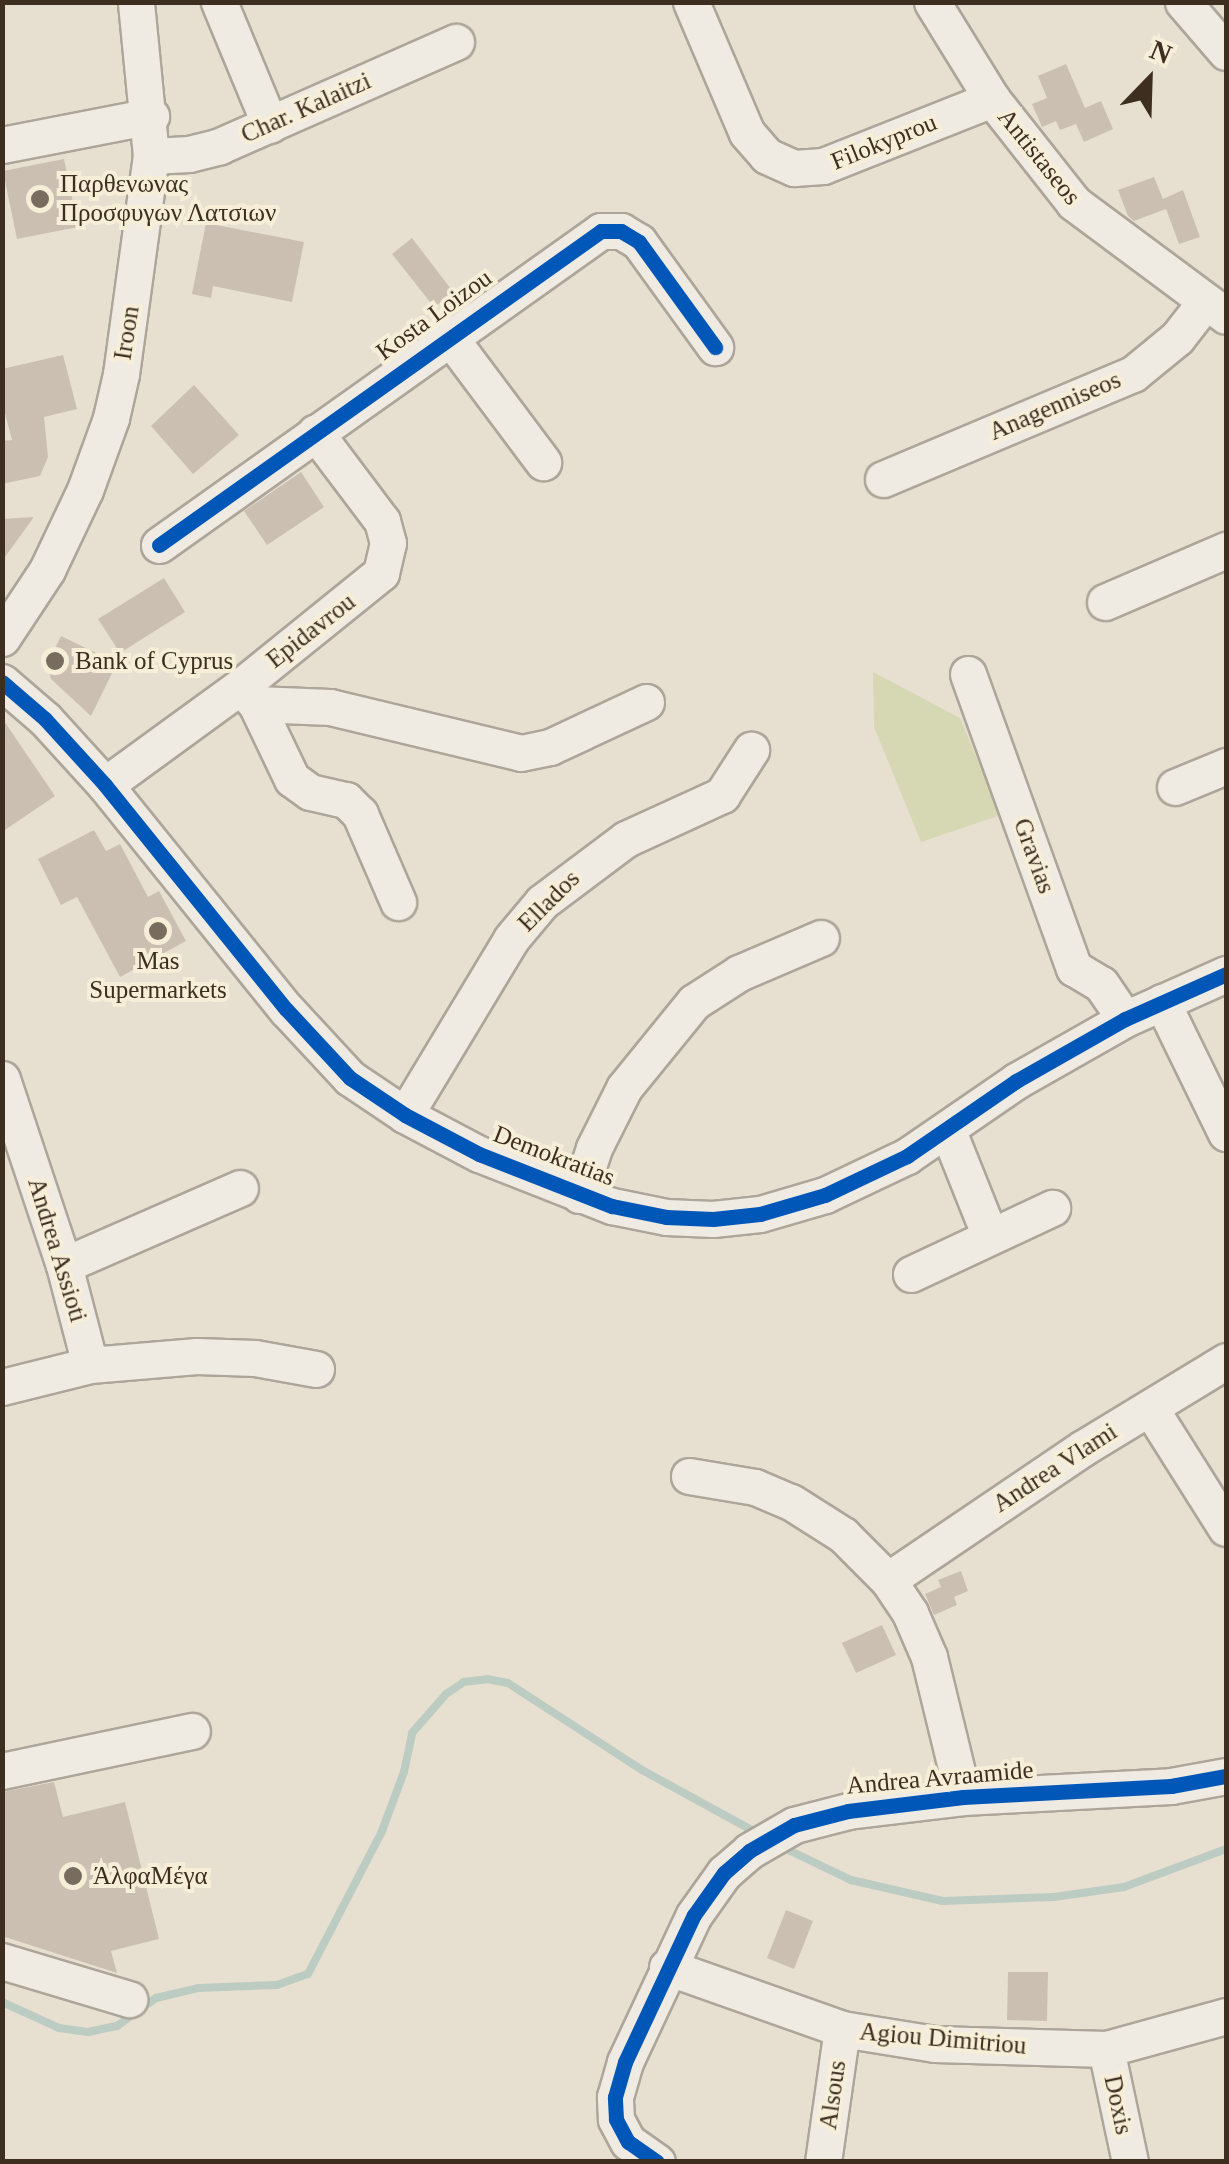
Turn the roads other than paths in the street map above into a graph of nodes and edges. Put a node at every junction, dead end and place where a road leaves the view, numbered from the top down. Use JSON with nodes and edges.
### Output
{"nodes":[{"id":1,"x":136,"y":2,"type":"edge"},
{"id":2,"x":219,"y":2,"type":"edge"},
{"id":3,"x":692,"y":2,"type":"edge"},
{"id":4,"x":932,"y":2,"type":"edge"},
{"id":5,"x":1183,"y":2,"type":"edge"},
{"id":6,"x":456,"y":42,"type":"dead end"},
{"id":7,"x":1226,"y":52,"type":"edge"},
{"id":8,"x":992,"y":99,"type":"junction"},
{"id":9,"x":150,"y":116,"type":"junction"},
{"id":10,"x":270,"y":125,"type":"junction"},
{"id":11,"x":2,"y":145,"type":"edge"},
{"id":12,"x":151,"y":156,"type":"junction"},
{"id":13,"x":1216,"y":309,"type":"edge"},
{"id":14,"x":448,"y":336,"type":"junction"},
{"id":15,"x":715,"y":347,"type":"dead end"},
{"id":16,"x":315,"y":432,"type":"junction"},
{"id":17,"x":543,"y":462,"type":"dead end"},
{"id":18,"x":883,"y":479,"type":"dead end"},
{"id":19,"x":159,"y":545,"type":"dead end"},
{"id":20,"x":1226,"y":550,"type":"edge"},
{"id":21,"x":1105,"y":602,"type":"dead end"},
{"id":22,"x":2,"y":638,"type":"edge"},
{"id":23,"x":968,"y":674,"type":"dead end"},
{"id":24,"x":2,"y":682,"type":"edge"},
{"id":25,"x":248,"y":695,"type":"junction"},
{"id":26,"x":646,"y":702,"type":"dead end"},
{"id":27,"x":751,"y":750,"type":"dead end"},
{"id":28,"x":1226,"y":766,"type":"edge"},
{"id":29,"x":105,"y":785,"type":"junction"},
{"id":30,"x":1175,"y":786,"type":"dead end"},
{"id":31,"x":398,"y":902,"type":"dead end"},
{"id":32,"x":821,"y":938,"type":"dead end"},
{"id":33,"x":1226,"y":974,"type":"edge"},
{"id":34,"x":1162,"y":1002,"type":"junction"},
{"id":35,"x":1125,"y":1019,"type":"junction"},
{"id":36,"x":2,"y":1079,"type":"edge"},
{"id":37,"x":406,"y":1115,"type":"junction"},
{"id":38,"x":948,"y":1131,"type":"junction"},
{"id":39,"x":1226,"y":1133,"type":"edge"},
{"id":40,"x":240,"y":1188,"type":"dead end"},
{"id":41,"x":579,"y":1195,"type":"junction"},
{"id":42,"x":1052,"y":1208,"type":"dead end"},
{"id":43,"x":990,"y":1236,"type":"junction"},
{"id":44,"x":64,"y":1265,"type":"junction"},
{"id":45,"x":911,"y":1274,"type":"dead end"},
{"id":46,"x":1226,"y":1362,"type":"edge"},
{"id":47,"x":90,"y":1365,"type":"junction"},
{"id":48,"x":316,"y":1370,"type":"dead end"},
{"id":49,"x":2,"y":1387,"type":"edge"},
{"id":50,"x":1150,"y":1408,"type":"junction"},
{"id":51,"x":689,"y":1476,"type":"dead end"},
{"id":52,"x":1226,"y":1528,"type":"edge"},
{"id":53,"x":888,"y":1580,"type":"junction"},
{"id":54,"x":192,"y":1732,"type":"dead end"},
{"id":55,"x":2,"y":1771,"type":"edge"},
{"id":56,"x":1226,"y":1776,"type":"edge"},
{"id":57,"x":964,"y":1797,"type":"junction"},
{"id":58,"x":2,"y":1961,"type":"edge"},
{"id":59,"x":667,"y":1967,"type":"junction"},
{"id":60,"x":129,"y":1999,"type":"dead end"},
{"id":61,"x":1226,"y":2016,"type":"edge"},
{"id":62,"x":842,"y":2029,"type":"junction"},
{"id":63,"x":1106,"y":2049,"type":"junction"},
{"id":64,"x":657,"y":2162,"type":"edge"},
{"id":65,"x":823,"y":2162,"type":"edge"},
{"id":66,"x":1130,"y":2162,"type":"edge"}],
"edges":[{"from":1,"to":9,"type":"street","name":"Iroon"},
{"from":2,"to":10,"type":"street"},
{"from":3,"to":8,"type":"street","name":"Filokyprou"},
{"from":4,"to":8,"type":"street","name":"Antistaseos"},
{"from":5,"to":7,"type":"street"},
{"from":6,"to":10,"type":"street","name":"Char. Kalaitzi"},
{"from":8,"to":13,"type":"street","name":"Antistaseos"},
{"from":9,"to":11,"type":"street"},
{"from":9,"to":12,"type":"street","name":"Iroon"},
{"from":10,"to":12,"type":"street","name":"Char. Kalaitzi"},
{"from":12,"to":22,"type":"street","name":"Iroon"},
{"from":13,"to":18,"type":"street","name":"Anagenniseos"},
{"from":14,"to":15,"type":"street","name":"Kosta Loizou"},
{"from":14,"to":16,"type":"street","name":"Kosta Loizou"},
{"from":14,"to":17,"type":"street"},
{"from":16,"to":19,"type":"street","name":"Kosta Loizou"},
{"from":16,"to":25,"type":"street","name":"Epidavrou"},
{"from":20,"to":21,"type":"street"},
{"from":23,"to":35,"type":"street","name":"Gravias"},
{"from":24,"to":29,"type":"street","name":"Demokratias"},
{"from":25,"to":26,"type":"street"},
{"from":25,"to":29,"type":"street","name":"Epidavrou"},
{"from":25,"to":31,"type":"street"},
{"from":27,"to":37,"type":"street","name":"Ellados"},
{"from":28,"to":30,"type":"street"},
{"from":29,"to":37,"type":"street","name":"Demokratias"},
{"from":32,"to":41,"type":"street"},
{"from":33,"to":34,"type":"street","name":"Demokratias"},
{"from":34,"to":35,"type":"street","name":"Demokratias"},
{"from":34,"to":39,"type":"street"},
{"from":35,"to":38,"type":"street","name":"Demokratias"},
{"from":36,"to":44,"type":"street","name":"Andrea Assioti"},
{"from":37,"to":41,"type":"street","name":"Demokratias"},
{"from":38,"to":41,"type":"street","name":"Demokratias"},
{"from":38,"to":43,"type":"street"},
{"from":40,"to":44,"type":"street"},
{"from":42,"to":43,"type":"street"},
{"from":43,"to":45,"type":"street"},
{"from":44,"to":47,"type":"street","name":"Andrea Assioti"},
{"from":46,"to":50,"type":"street","name":"Andrea Vlami"},
{"from":47,"to":48,"type":"street"},
{"from":47,"to":49,"type":"street"},
{"from":50,"to":52,"type":"street"},
{"from":50,"to":53,"type":"street","name":"Andrea Vlami"},
{"from":51,"to":53,"type":"street"},
{"from":53,"to":57,"type":"street"},
{"from":54,"to":55,"type":"street"},
{"from":56,"to":57,"type":"street","name":"Andrea Avraamide"},
{"from":57,"to":59,"type":"street","name":"Andrea Avraamide"},
{"from":58,"to":60,"type":"street"},
{"from":59,"to":62,"type":"street","name":"Agiou Dimitriou"},
{"from":59,"to":64,"type":"street","name":"Andrea Avraamide"},
{"from":61,"to":63,"type":"street","name":"Agiou Dimitriou"},
{"from":62,"to":63,"type":"street","name":"Agiou Dimitriou"},
{"from":62,"to":65,"type":"street","name":"Alsous"},
{"from":63,"to":66,"type":"street","name":"Doxis"}]}
